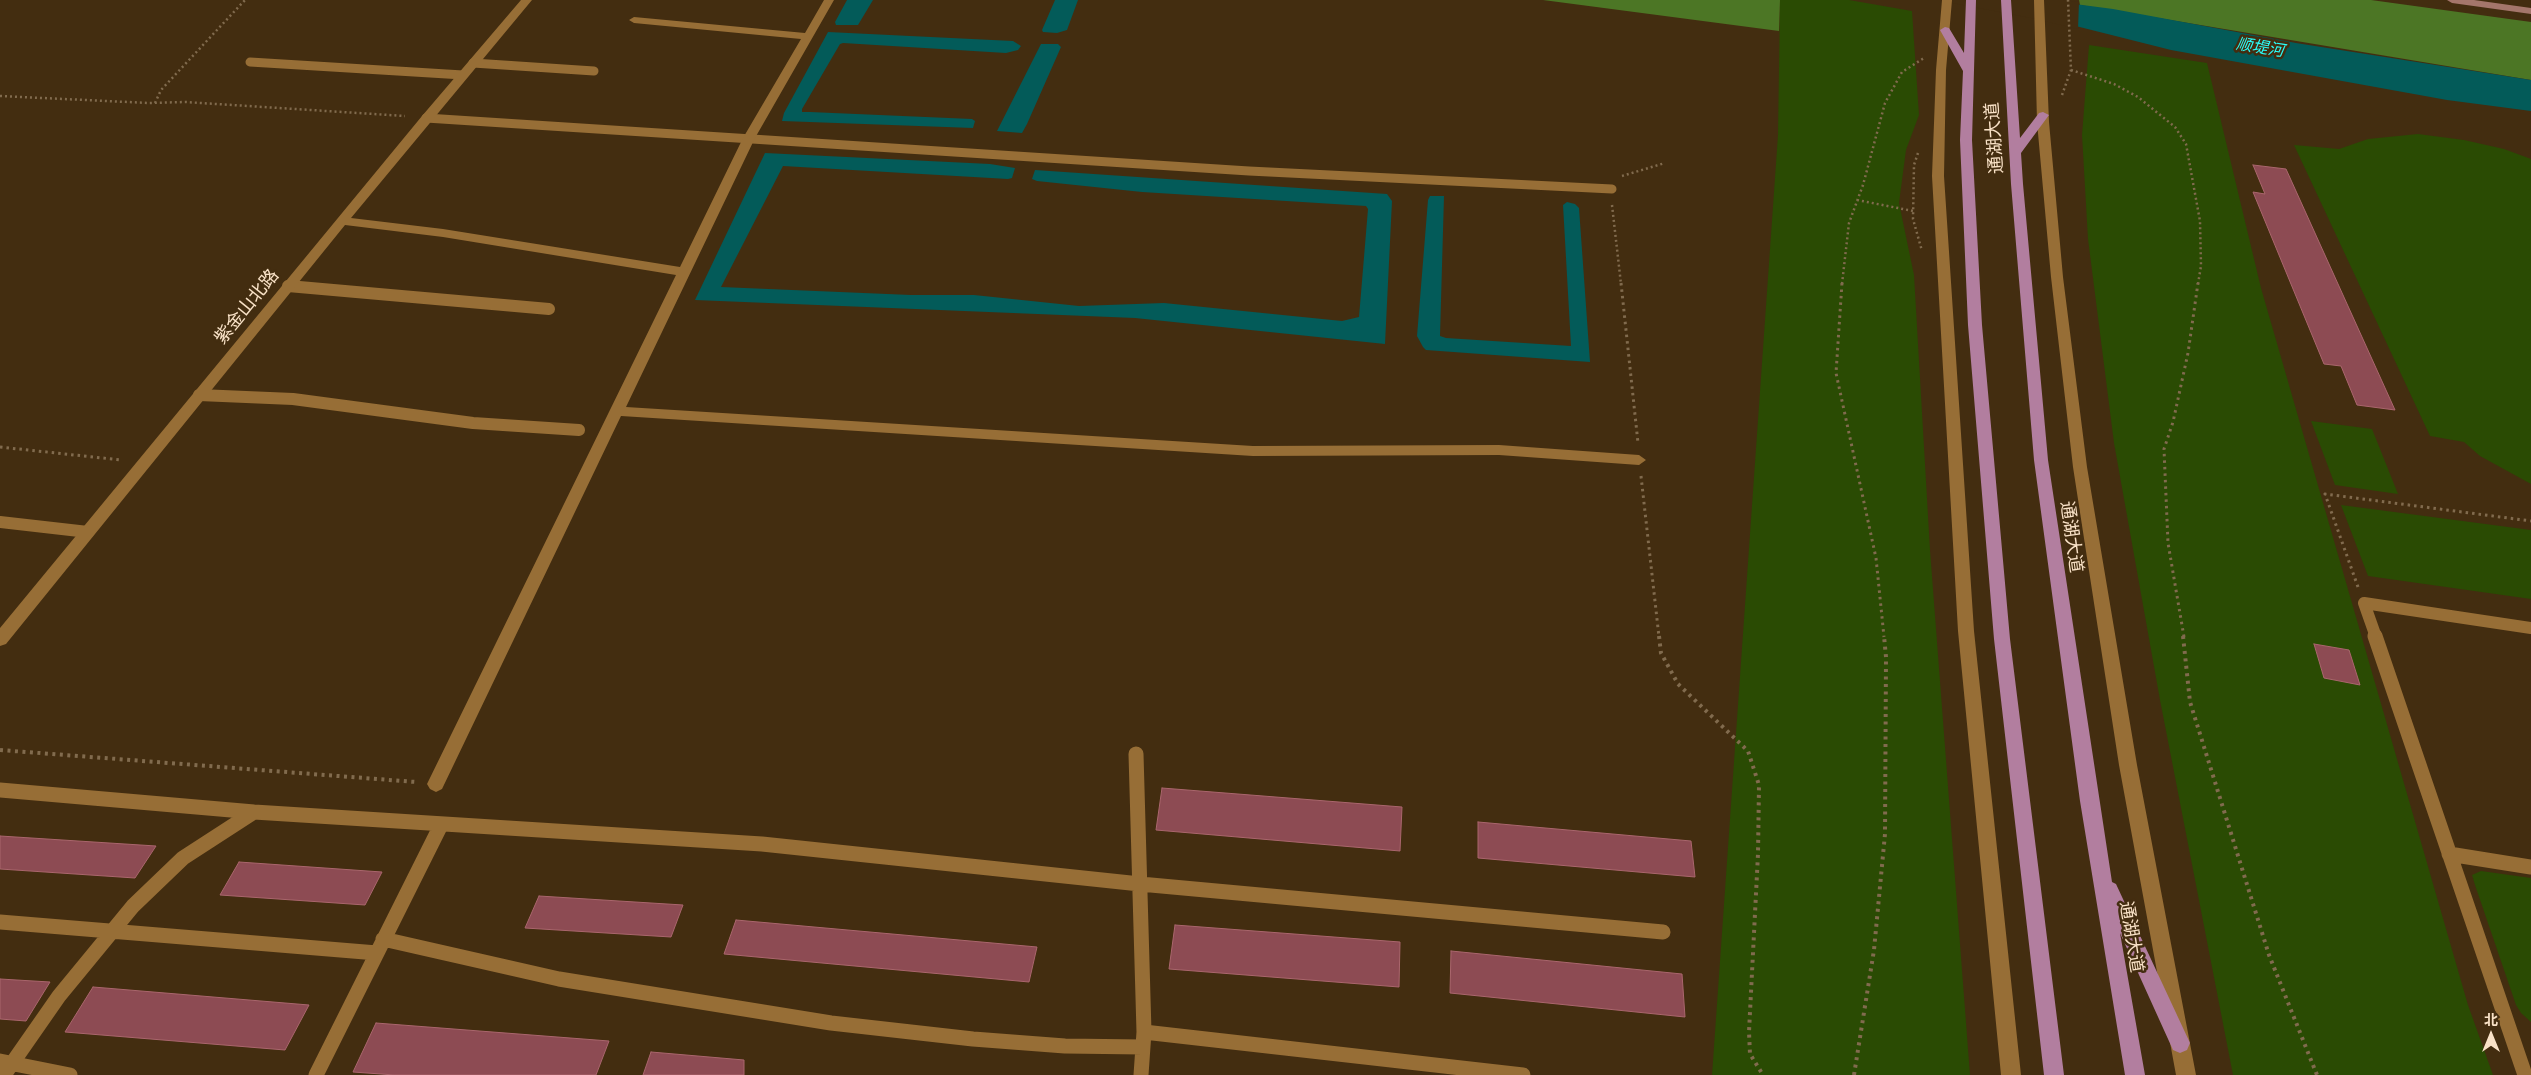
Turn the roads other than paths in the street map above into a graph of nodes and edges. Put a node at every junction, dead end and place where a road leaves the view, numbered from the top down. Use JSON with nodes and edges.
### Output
{"nodes":[{"id":1,"x":527,"y":0,"type":"edge"},
{"id":2,"x":829,"y":0,"type":"edge"},
{"id":3,"x":1971,"y":0,"type":"edge"},
{"id":4,"x":2006,"y":0,"type":"edge"},
{"id":5,"x":2039,"y":0,"type":"edge"},
{"id":6,"x":2452,"y":0,"type":"edge"},
{"id":7,"x":1947,"y":6,"type":"edge"},
{"id":8,"x":2531,"y":11,"type":"edge"},
{"id":9,"x":634,"y":20,"type":"dead end"},
{"id":10,"x":1945,"y":30,"type":"junction"},
{"id":11,"x":807,"y":36,"type":"junction"},
{"id":12,"x":250,"y":62,"type":"dead end"},
{"id":13,"x":473,"y":63,"type":"junction"},
{"id":14,"x":594,"y":70,"type":"dead end"},
{"id":15,"x":1968,"y":70,"type":"junction"},
{"id":16,"x":462,"y":75,"type":"junction"},
{"id":17,"x":2043,"y":115,"type":"junction"},
{"id":18,"x":426,"y":118,"type":"junction"},
{"id":19,"x":749,"y":138,"type":"junction"},
{"id":20,"x":2015,"y":153,"type":"junction"},
{"id":21,"x":1612,"y":189,"type":"road end"},
{"id":22,"x":342,"y":221,"type":"junction"},
{"id":23,"x":684,"y":272,"type":"junction"},
{"id":24,"x":288,"y":286,"type":"junction"},
{"id":25,"x":549,"y":309,"type":"dead end"},
{"id":26,"x":199,"y":395,"type":"junction"},
{"id":27,"x":617,"y":411,"type":"junction"},
{"id":28,"x":579,"y":430,"type":"dead end"},
{"id":29,"x":1640,"y":460,"type":"road end"},
{"id":30,"x":0,"y":522,"type":"edge"},
{"id":31,"x":88,"y":532,"type":"junction"},
{"id":32,"x":2531,"y":628,"type":"edge"},
{"id":33,"x":0,"y":639,"type":"edge"},
{"id":34,"x":1136,"y":754,"type":"dead end"},
{"id":35,"x":436,"y":784,"type":"road end"},
{"id":36,"x":0,"y":790,"type":"edge"},
{"id":37,"x":254,"y":812,"type":"junction"},
{"id":38,"x":441,"y":825,"type":"junction"},
{"id":39,"x":2449,"y":854,"type":"junction"},
{"id":40,"x":2531,"y":867,"type":"edge"},
{"id":41,"x":2101,"y":871,"type":"junction"},
{"id":42,"x":1140,"y":884,"type":"junction"},
{"id":43,"x":0,"y":922,"type":"edge"},
{"id":44,"x":113,"y":931,"type":"junction"},
{"id":45,"x":1663,"y":932,"type":"dead end"},
{"id":46,"x":380,"y":946,"type":"junction"},
{"id":47,"x":1143,"y":1039,"type":"junction"},
{"id":48,"x":2180,"y":1044,"type":"junction"},
{"id":49,"x":5,"y":1066,"type":"edge"},
{"id":50,"x":70,"y":1075,"type":"edge"},
{"id":51,"x":316,"y":1075,"type":"edge"},
{"id":52,"x":1141,"y":1075,"type":"edge"},
{"id":53,"x":1523,"y":1075,"type":"edge"},
{"id":54,"x":2012,"y":1075,"type":"edge"},
{"id":55,"x":2054,"y":1075,"type":"edge"},
{"id":56,"x":2135,"y":1075,"type":"edge"},
{"id":57,"x":2186,"y":1075,"type":"edge"},
{"id":58,"x":2525,"y":1075,"type":"edge"}],
"edges":[{"from":1,"to":13,"type":"street","name":"紫金山北路"},
{"from":2,"to":11,"type":"street"},
{"from":3,"to":15,"type":"main road","name":"通湖大道"},
{"from":4,"to":20,"type":"main road","name":"通湖大道"},
{"from":5,"to":17,"type":"street"},
{"from":6,"to":8,"type":"street"},
{"from":7,"to":10,"type":"street"},
{"from":9,"to":11,"type":"street"},
{"from":10,"to":15,"type":"main road"},
{"from":10,"to":54,"type":"street"},
{"from":11,"to":19,"type":"street"},
{"from":12,"to":16,"type":"lane"},
{"from":13,"to":14,"type":"lane"},
{"from":13,"to":16,"type":"street","name":"紫金山北路"},
{"from":15,"to":55,"type":"main road","name":"通湖大道"},
{"from":16,"to":18,"type":"street","name":"紫金山北路"},
{"from":17,"to":20,"type":"main road"},
{"from":17,"to":48,"type":"street"},
{"from":18,"to":19,"type":"lane"},
{"from":18,"to":22,"type":"street","name":"紫金山北路"},
{"from":19,"to":21,"type":"lane"},
{"from":19,"to":23,"type":"street"},
{"from":20,"to":41,"type":"main road","name":"通湖大道"},
{"from":22,"to":23,"type":"street"},
{"from":22,"to":24,"type":"street","name":"紫金山北路"},
{"from":23,"to":27,"type":"street"},
{"from":24,"to":25,"type":"lane"},
{"from":24,"to":26,"type":"street","name":"紫金山北路"},
{"from":26,"to":28,"type":"lane"},
{"from":26,"to":31,"type":"street","name":"紫金山北路"},
{"from":27,"to":29,"type":"street"},
{"from":27,"to":35,"type":"street"},
{"from":30,"to":31,"type":"lane"},
{"from":31,"to":33,"type":"street","name":"紫金山北路"},
{"from":32,"to":39,"type":"lane"},
{"from":34,"to":42,"type":"lane"},
{"from":36,"to":37,"type":"lane"},
{"from":37,"to":38,"type":"lane"},
{"from":37,"to":44,"type":"lane"},
{"from":38,"to":42,"type":"lane"},
{"from":38,"to":46,"type":"lane"},
{"from":39,"to":40,"type":"lane"},
{"from":39,"to":58,"type":"lane"},
{"from":41,"to":48,"type":"main road"},
{"from":41,"to":56,"type":"main road","name":"通湖大道"},
{"from":42,"to":45,"type":"lane"},
{"from":42,"to":47,"type":"lane"},
{"from":43,"to":44,"type":"lane"},
{"from":44,"to":46,"type":"lane"},
{"from":44,"to":49,"type":"lane"},
{"from":46,"to":47,"type":"lane"},
{"from":46,"to":51,"type":"lane"},
{"from":47,"to":52,"type":"lane"},
{"from":47,"to":53,"type":"lane"},
{"from":48,"to":57,"type":"street"},
{"from":49,"to":50,"type":"lane"}]}
